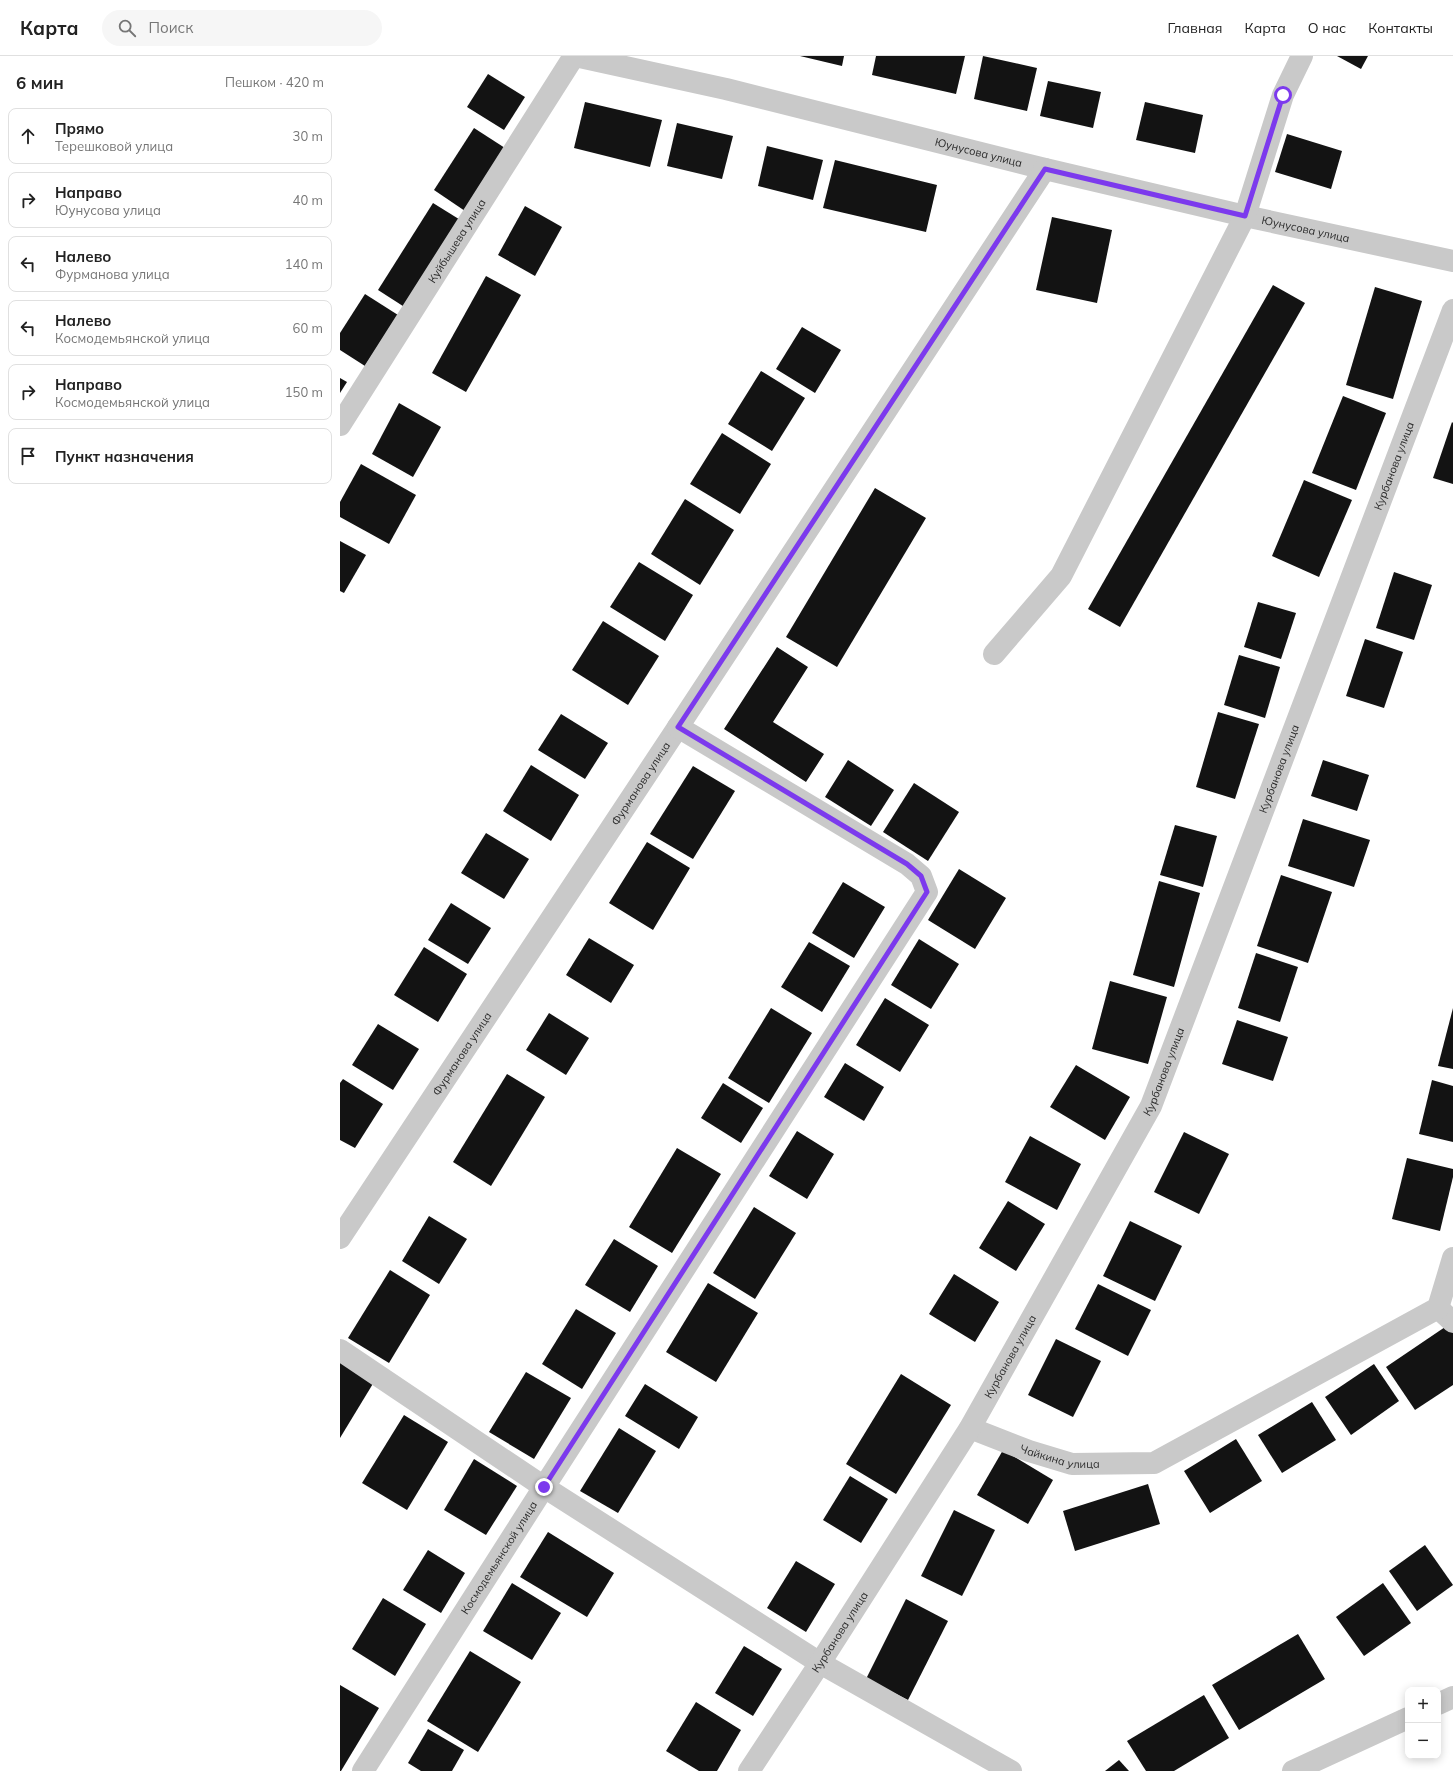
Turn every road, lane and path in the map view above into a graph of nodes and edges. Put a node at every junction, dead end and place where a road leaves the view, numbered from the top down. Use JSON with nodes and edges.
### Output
{"nodes":[{"id":1,"x":574,"y":56,"type":"edge"},
{"id":2,"x":1302,"y":56,"type":"edge"},
{"id":3,"x":1045,"y":169,"type":"junction"},
{"id":4,"x":1245,"y":216,"type":"junction"},
{"id":5,"x":1453,"y":261,"type":"edge"},
{"id":6,"x":1453,"y":310,"type":"edge"},
{"id":7,"x":340,"y":425,"type":"edge"},
{"id":8,"x":994,"y":654,"type":"dead end"},
{"id":9,"x":678,"y":727,"type":"junction"},
{"id":10,"x":340,"y":1238,"type":"edge"},
{"id":11,"x":1453,"y":1258,"type":"edge"},
{"id":12,"x":1446,"y":1315,"type":"edge"},
{"id":13,"x":340,"y":1350,"type":"edge"},
{"id":14,"x":970,"y":1428,"type":"junction"},
{"id":15,"x":544,"y":1487,"type":"junction"},
{"id":16,"x":820,"y":1664,"type":"junction"},
{"id":17,"x":1453,"y":1697,"type":"edge"},
{"id":18,"x":1441,"y":1703,"type":"edge"},
{"id":19,"x":1405,"y":1719,"type":"edge"},
{"id":20,"x":364,"y":1771,"type":"edge"},
{"id":21,"x":749,"y":1771,"type":"edge"},
{"id":22,"x":1011,"y":1771,"type":"edge"},
{"id":23,"x":1293,"y":1771,"type":"edge"}],
"edges":[{"from":1,"to":3,"type":"street","name":"Юунусова улица"},
{"from":1,"to":7,"type":"street","name":"Куйбышева улица"},
{"from":2,"to":4,"type":"street"},
{"from":3,"to":4,"type":"street","name":"Юунусова улица"},
{"from":3,"to":9,"type":"street","name":"Фурманова улица"},
{"from":4,"to":5,"type":"street","name":"Юунусова улица"},
{"from":4,"to":8,"type":"street"},
{"from":6,"to":14,"type":"street","name":"Курбанова улица"},
{"from":9,"to":10,"type":"street","name":"Фурманова улица"},
{"from":9,"to":15,"type":"street","name":"Космодемьянской улица"},
{"from":11,"to":12,"type":"street"},
{"from":12,"to":14,"type":"street","name":"Чайкина улица"},
{"from":13,"to":15,"type":"street"},
{"from":14,"to":16,"type":"street","name":"Курбанова улица"},
{"from":15,"to":16,"type":"street"},
{"from":15,"to":20,"type":"street","name":"Космодемьянской улица"},
{"from":16,"to":21,"type":"street","name":"Курбанова улица"},
{"from":16,"to":22,"type":"street"},
{"from":17,"to":18,"type":"street"},
{"from":19,"to":23,"type":"street"}]}
